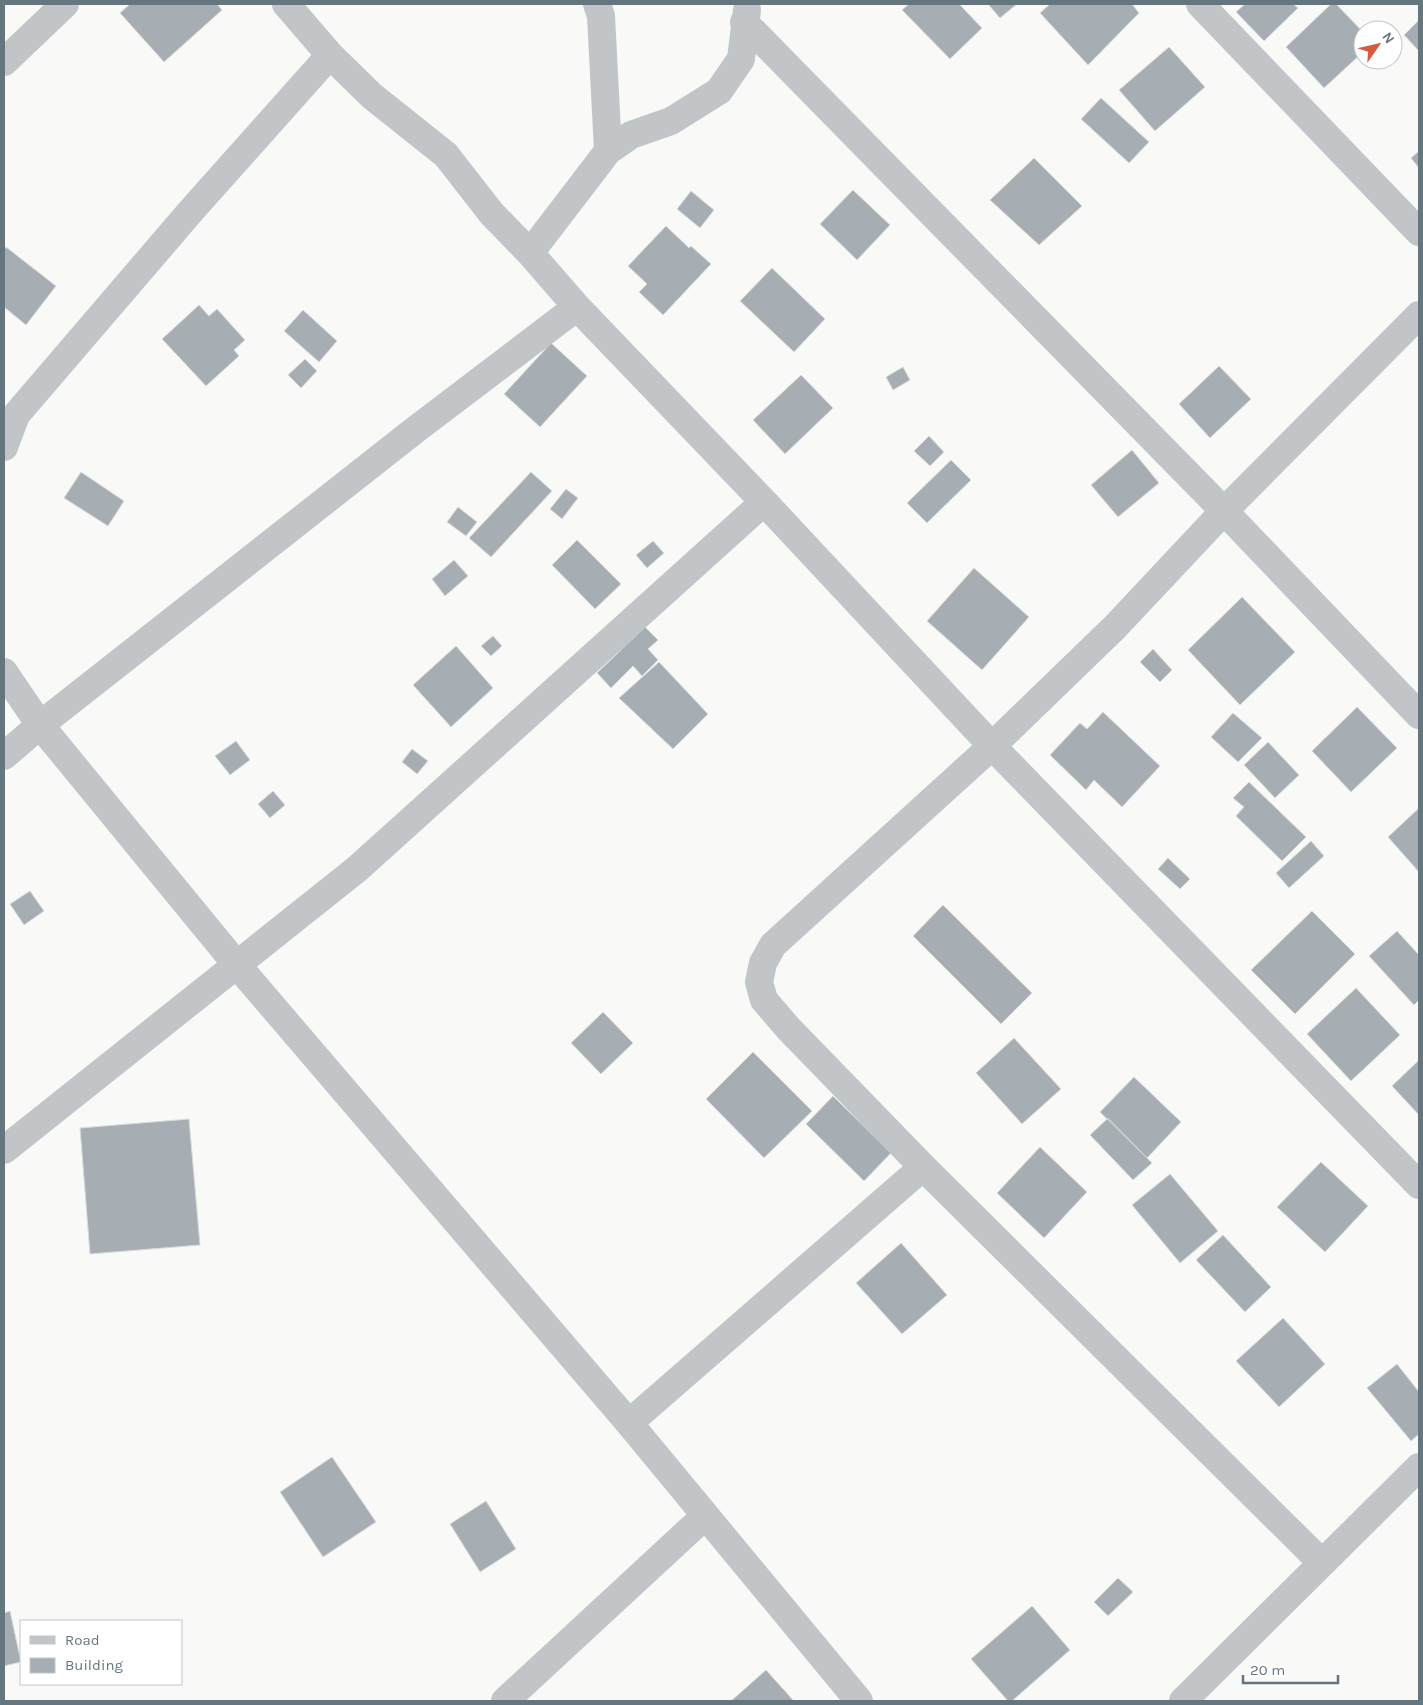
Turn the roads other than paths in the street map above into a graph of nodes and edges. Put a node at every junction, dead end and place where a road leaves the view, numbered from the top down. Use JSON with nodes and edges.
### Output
{"nodes":[{"id":1,"x":65,"y":4,"type":"edge"},
{"id":2,"x":286,"y":4,"type":"edge"},
{"id":3,"x":597,"y":4,"type":"edge"},
{"id":4,"x":1200,"y":4,"type":"edge"},
{"id":5,"x":746,"y":13,"type":"edge"},
{"id":6,"x":330,"y":55,"type":"junction"},
{"id":7,"x":4,"y":62,"type":"edge"},
{"id":8,"x":608,"y":152,"type":"junction"},
{"id":9,"x":1419,"y":232,"type":"edge"},
{"id":10,"x":530,"y":253,"type":"junction"},
{"id":11,"x":577,"y":307,"type":"junction"},
{"id":12,"x":1419,"y":314,"type":"edge"},
{"id":13,"x":4,"y":447,"type":"edge"},
{"id":14,"x":764,"y":502,"type":"junction"},
{"id":15,"x":1224,"y":511,"type":"junction"},
{"id":16,"x":4,"y":672,"type":"edge"},
{"id":17,"x":1419,"y":715,"type":"edge"},
{"id":18,"x":40,"y":726,"type":"junction"},
{"id":19,"x":992,"y":746,"type":"junction"},
{"id":20,"x":4,"y":756,"type":"edge"},
{"id":21,"x":237,"y":965,"type":"junction"},
{"id":22,"x":4,"y":1150,"type":"edge"},
{"id":23,"x":923,"y":1167,"type":"junction"},
{"id":24,"x":1419,"y":1185,"type":"edge"},
{"id":25,"x":629,"y":1423,"type":"junction"},
{"id":26,"x":1419,"y":1466,"type":"edge"},
{"id":27,"x":705,"y":1516,"type":"junction"},
{"id":28,"x":1322,"y":1563,"type":"junction"},
{"id":29,"x":505,"y":1701,"type":"edge"},
{"id":30,"x":858,"y":1701,"type":"edge"},
{"id":31,"x":1183,"y":1701,"type":"edge"}],
"edges":[{"from":1,"to":7,"type":"street"},
{"from":2,"to":6,"type":"street"},
{"from":3,"to":8,"type":"street"},
{"from":4,"to":9,"type":"street"},
{"from":5,"to":8,"type":"street"},
{"from":5,"to":15,"type":"street"},
{"from":6,"to":10,"type":"street"},
{"from":6,"to":13,"type":"street"},
{"from":8,"to":10,"type":"street"},
{"from":10,"to":11,"type":"street"},
{"from":11,"to":14,"type":"street"},
{"from":11,"to":18,"type":"street"},
{"from":12,"to":15,"type":"street"},
{"from":14,"to":19,"type":"street"},
{"from":14,"to":21,"type":"street"},
{"from":15,"to":17,"type":"street"},
{"from":15,"to":19,"type":"street"},
{"from":16,"to":18,"type":"street"},
{"from":18,"to":20,"type":"street"},
{"from":18,"to":21,"type":"street"},
{"from":19,"to":23,"type":"street"},
{"from":19,"to":24,"type":"street"},
{"from":21,"to":22,"type":"street"},
{"from":21,"to":25,"type":"street"},
{"from":23,"to":25,"type":"street"},
{"from":23,"to":28,"type":"street"},
{"from":25,"to":27,"type":"street"},
{"from":26,"to":28,"type":"street"},
{"from":27,"to":29,"type":"street"},
{"from":27,"to":30,"type":"street"},
{"from":28,"to":31,"type":"street"}]}
